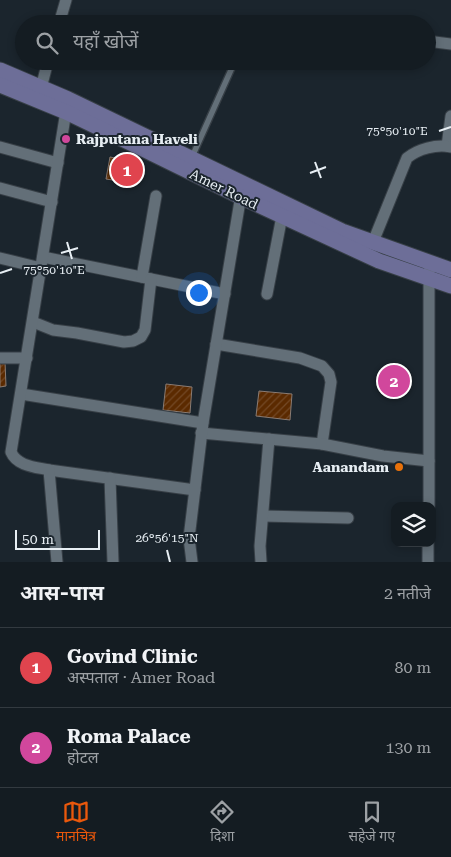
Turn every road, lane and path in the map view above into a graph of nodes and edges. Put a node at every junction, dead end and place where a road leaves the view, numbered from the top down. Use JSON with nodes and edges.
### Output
{"nodes":[{"id":1,"x":66,"y":0,"type":"edge"},
{"id":2,"x":62,"y":15,"type":"edge"},
{"id":3,"x":436,"y":43,"type":"edge"},
{"id":4,"x":451,"y":44,"type":"edge"},
{"id":5,"x":0,"y":70,"type":"edge"},
{"id":6,"x":46,"y":70,"type":"edge"},
{"id":7,"x":230,"y":70,"type":"edge"},
{"id":8,"x":0,"y":85,"type":"edge"},
{"id":9,"x":41,"y":88,"type":"junction"},
{"id":10,"x":67,"y":106,"type":"junction"},
{"id":11,"x":451,"y":116,"type":"edge"},
{"id":12,"x":449,"y":146,"type":"edge"},
{"id":13,"x":0,"y":148,"type":"edge"},
{"id":14,"x":192,"y":158,"type":"junction"},
{"id":15,"x":58,"y":163,"type":"junction"},
{"id":16,"x":0,"y":188,"type":"edge"},
{"id":17,"x":242,"y":190,"type":"junction"},
{"id":18,"x":156,"y":196,"type":"dead end"},
{"id":19,"x":52,"y":202,"type":"junction"},
{"id":20,"x":282,"y":216,"type":"junction"},
{"id":21,"x":373,"y":242,"type":"junction"},
{"id":22,"x":0,"y":258,"type":"edge"},
{"id":23,"x":42,"y":262,"type":"junction"},
{"id":24,"x":429,"y":262,"type":"junction"},
{"id":25,"x":451,"y":270,"type":"edge"},
{"id":26,"x":146,"y":278,"type":"junction"},
{"id":27,"x":429,"y":278,"type":"junction"},
{"id":28,"x":451,"y":286,"type":"edge"},
{"id":29,"x":225,"y":294,"type":"junction"},
{"id":30,"x":267,"y":294,"type":"dead end"},
{"id":31,"x":33,"y":322,"type":"junction"},
{"id":32,"x":216,"y":344,"type":"junction"},
{"id":33,"x":0,"y":358,"type":"edge"},
{"id":34,"x":27,"y":358,"type":"junction"},
{"id":35,"x":21,"y":394,"type":"junction"},
{"id":36,"x":202,"y":428,"type":"junction"},
{"id":37,"x":269,"y":439,"type":"junction"},
{"id":38,"x":322,"y":444,"type":"junction"},
{"id":39,"x":429,"y":461,"type":"junction"},
{"id":40,"x":49,"y":470,"type":"junction"},
{"id":41,"x":110,"y":478,"type":"junction"},
{"id":42,"x":195,"y":490,"type":"junction"},
{"id":43,"x":429,"y":502,"type":"edge"},
{"id":44,"x":263,"y":516,"type":"junction"},
{"id":45,"x":348,"y":518,"type":"dead end"},
{"id":46,"x":428,"y":547,"type":"edge"},
{"id":47,"x":57,"y":562,"type":"edge"},
{"id":48,"x":113,"y":562,"type":"edge"},
{"id":49,"x":192,"y":562,"type":"edge"},
{"id":50,"x":261,"y":562,"type":"edge"},
{"id":51,"x":428,"y":562,"type":"edge"}],
"edges":[{"from":1,"to":2,"type":"street"},
{"from":3,"to":4,"type":"street"},
{"from":5,"to":9,"type":"main road","name":"Amer Road"},
{"from":6,"to":9,"type":"street"},
{"from":7,"to":14,"type":"lane"},
{"from":8,"to":10,"type":"main road","name":"Amer Road"},
{"from":9,"to":10,"type":"main road","name":"Amer Road"},
{"from":10,"to":14,"type":"main road","name":"Amer Road"},
{"from":10,"to":15,"type":"street"},
{"from":10,"to":17,"type":"main road","name":"Amer Road"},
{"from":11,"to":12,"type":"street"},
{"from":12,"to":21,"type":"street"},
{"from":13,"to":15,"type":"street"},
{"from":14,"to":17,"type":"main road","name":"Amer Road"},
{"from":15,"to":19,"type":"street"},
{"from":16,"to":19,"type":"street"},
{"from":17,"to":20,"type":"main road","name":"Amer Road"},
{"from":17,"to":21,"type":"main road","name":"Amer Road"},
{"from":17,"to":29,"type":"street"},
{"from":18,"to":26,"type":"street"},
{"from":19,"to":23,"type":"street"},
{"from":20,"to":27,"type":"main road","name":"Amer Road"},
{"from":20,"to":30,"type":"street"},
{"from":21,"to":24,"type":"main road","name":"Amer Road"},
{"from":22,"to":23,"type":"street"},
{"from":23,"to":26,"type":"street"},
{"from":23,"to":31,"type":"street"},
{"from":24,"to":25,"type":"main road","name":"Amer Road"},
{"from":24,"to":27,"type":"street"},
{"from":26,"to":29,"type":"street"},
{"from":26,"to":31,"type":"street"},
{"from":27,"to":28,"type":"main road","name":"Amer Road"},
{"from":27,"to":39,"type":"street"},
{"from":29,"to":32,"type":"street"},
{"from":31,"to":34,"type":"street"},
{"from":32,"to":36,"type":"street"},
{"from":32,"to":38,"type":"street"},
{"from":33,"to":34,"type":"street"},
{"from":34,"to":35,"type":"street"},
{"from":35,"to":36,"type":"street"},
{"from":35,"to":40,"type":"street"},
{"from":36,"to":37,"type":"street"},
{"from":36,"to":42,"type":"street"},
{"from":37,"to":38,"type":"street"},
{"from":37,"to":44,"type":"street"},
{"from":38,"to":39,"type":"street"},
{"from":39,"to":43,"type":"street"},
{"from":40,"to":41,"type":"street"},
{"from":40,"to":47,"type":"street"},
{"from":41,"to":42,"type":"street"},
{"from":41,"to":48,"type":"street"},
{"from":42,"to":49,"type":"street"},
{"from":44,"to":45,"type":"street"},
{"from":44,"to":50,"type":"street"},
{"from":46,"to":51,"type":"street"}]}
